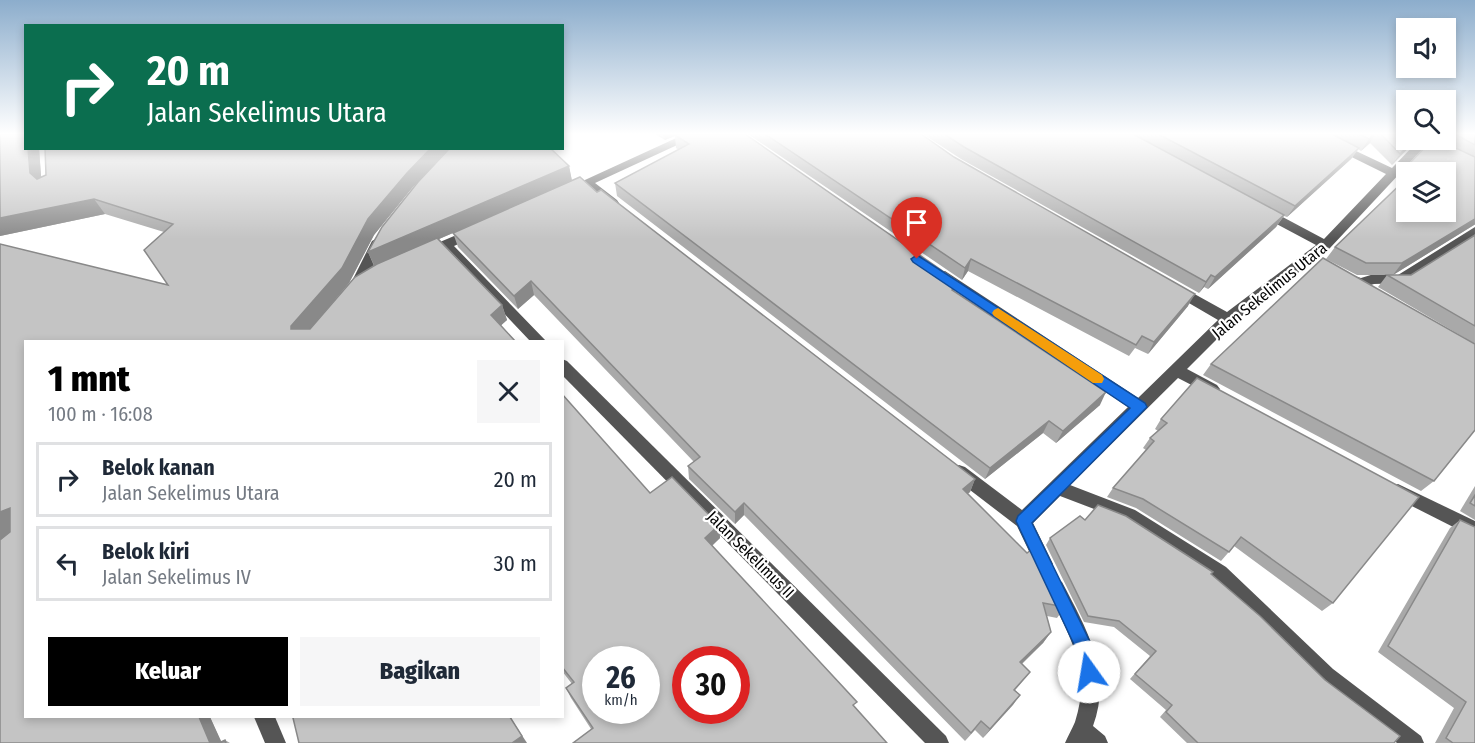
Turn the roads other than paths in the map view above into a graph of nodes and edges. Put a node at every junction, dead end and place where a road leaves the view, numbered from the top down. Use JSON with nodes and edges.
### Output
{"nodes":[{"id":1,"x":618,"y":169,"type":"edge"},
{"id":2,"x":1384,"y":169,"type":"edge"},
{"id":3,"x":1399,"y":169,"type":"edge"},
{"id":4,"x":1394,"y":173,"type":"junction"},
{"id":5,"x":587,"y":182,"type":"junction"},
{"id":6,"x":566,"y":192,"type":"edge"},
{"id":7,"x":1251,"y":206,"type":"edge"},
{"id":8,"x":625,"y":212,"type":"edge"},
{"id":9,"x":489,"y":225,"type":"edge"},
{"id":10,"x":388,"y":230,"type":"edge"},
{"id":11,"x":1475,"y":231,"type":"edge"},
{"id":12,"x":446,"y":244,"type":"junction"},
{"id":13,"x":1325,"y":245,"type":"junction"},
{"id":14,"x":416,"y":257,"type":"edge"},
{"id":15,"x":927,"y":266,"type":"edge"},
{"id":16,"x":1335,"y":273,"type":"edge"},
{"id":17,"x":378,"y":274,"type":"edge"},
{"id":18,"x":1161,"y":281,"type":"edge"},
{"id":19,"x":1352,"y":281,"type":"junction"},
{"id":20,"x":1372,"y":293,"type":"edge"},
{"id":21,"x":1228,"y":319,"type":"junction"},
{"id":22,"x":538,"y":340,"type":"edge"},
{"id":23,"x":564,"y":367,"type":"edge"},
{"id":24,"x":1178,"y":370,"type":"junction"},
{"id":25,"x":1230,"y":399,"type":"edge"},
{"id":26,"x":1140,"y":407,"type":"junction"},
{"id":27,"x":950,"y":465,"type":"edge"},
{"id":28,"x":1385,"y":484,"type":"edge"},
{"id":29,"x":1058,"y":488,"type":"junction"},
{"id":30,"x":1023,"y":521,"type":"junction"},
{"id":31,"x":1475,"y":530,"type":"edge"},
{"id":32,"x":264,"y":718,"type":"edge"},
{"id":33,"x":1085,"y":738,"type":"edge"},
{"id":34,"x":276,"y":743,"type":"edge"},
{"id":35,"x":939,"y":743,"type":"edge"},
{"id":36,"x":1414,"y":743,"type":"edge"}],
"edges":[{"from":1,"to":5,"type":"street"},
{"from":2,"to":4,"type":"street"},
{"from":3,"to":4,"type":"street","name":"Jalan Sekelimus Utara"},
{"from":4,"to":13,"type":"street","name":"Jalan Sekelimus Utara"},
{"from":5,"to":6,"type":"street"},
{"from":5,"to":8,"type":"street"},
{"from":7,"to":13,"type":"street"},
{"from":9,"to":12,"type":"street"},
{"from":10,"to":17,"type":"street"},
{"from":11,"to":19,"type":"street"},
{"from":12,"to":14,"type":"street"},
{"from":12,"to":22,"type":"street"},
{"from":13,"to":21,"type":"street","name":"Jalan Sekelimus Utara"},
{"from":15,"to":26,"type":"street"},
{"from":16,"to":19,"type":"street"},
{"from":18,"to":21,"type":"street"},
{"from":19,"to":20,"type":"street"},
{"from":21,"to":24,"type":"street","name":"Jalan Sekelimus Utara"},
{"from":23,"to":35,"type":"street","name":"Jalan Sekelimus II"},
{"from":24,"to":25,"type":"street"},
{"from":24,"to":26,"type":"street","name":"Jalan Sekelimus Utara"},
{"from":26,"to":29,"type":"street","name":"Jalan Sekelimus Utara"},
{"from":27,"to":30,"type":"street"},
{"from":28,"to":31,"type":"street"},
{"from":29,"to":30,"type":"street","name":"Jalan Sekelimus Utara"},
{"from":29,"to":36,"type":"street"},
{"from":30,"to":33,"type":"street"},
{"from":32,"to":34,"type":"street"}]}
